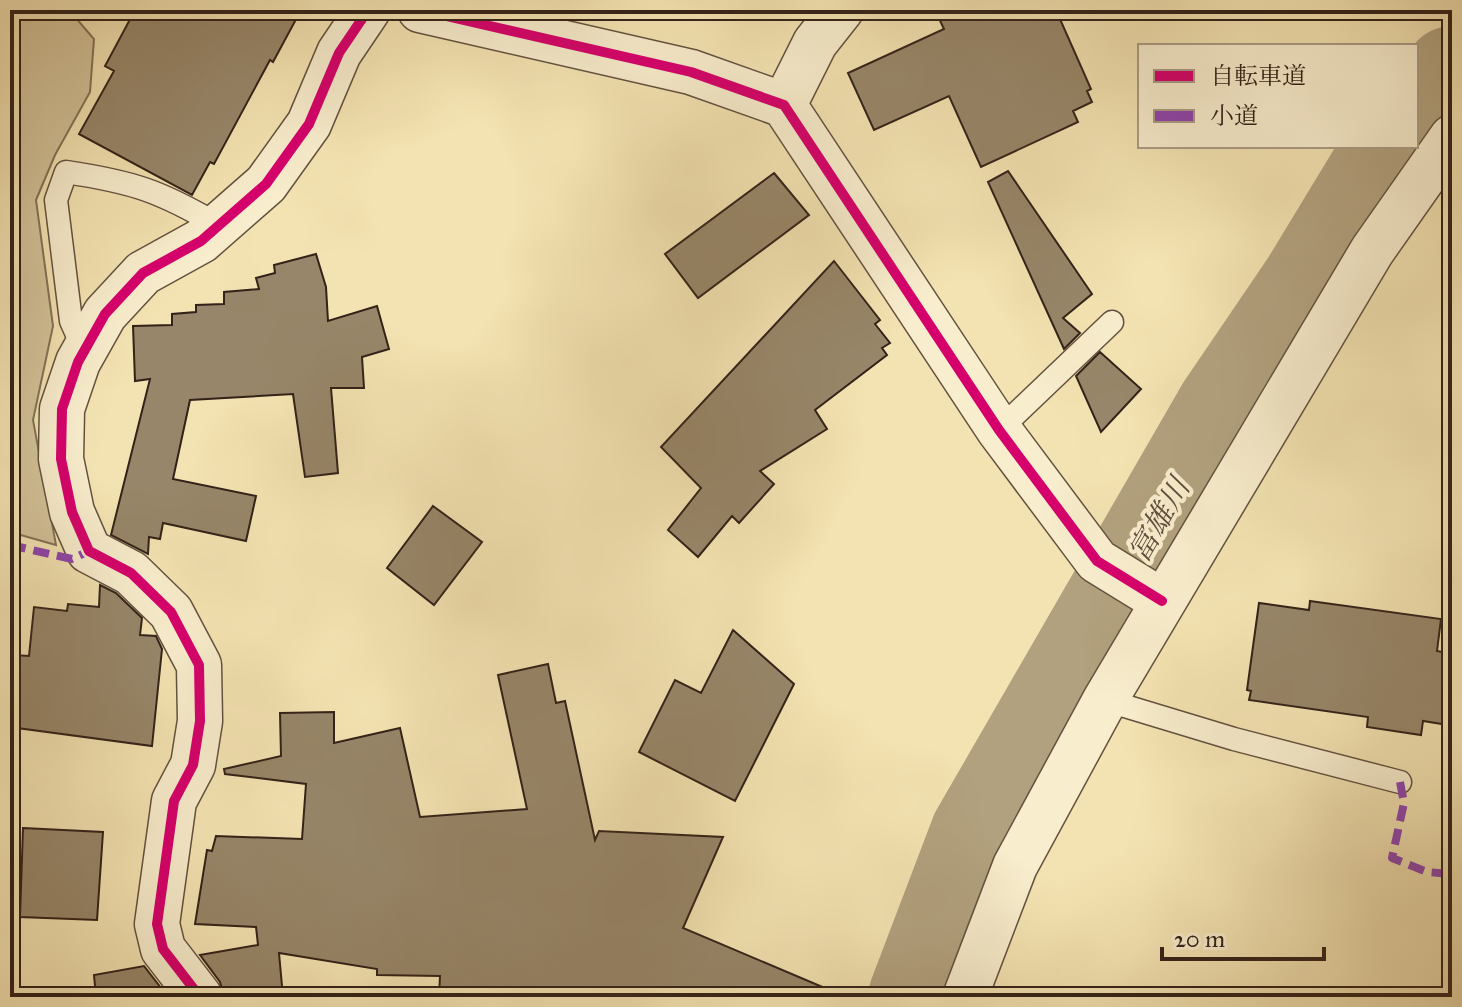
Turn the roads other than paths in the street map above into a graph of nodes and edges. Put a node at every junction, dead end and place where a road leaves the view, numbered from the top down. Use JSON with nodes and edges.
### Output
{"nodes":[{"id":1,"x":368,"y":10,"type":"edge"},
{"id":2,"x":420,"y":10,"type":"edge"},
{"id":3,"x":841,"y":10,"type":"edge"},
{"id":4,"x":784,"y":105,"type":"junction"},
{"id":5,"x":1452,"y":137,"type":"edge"},
{"id":6,"x":218,"y":225,"type":"junction"},
{"id":7,"x":1112,"y":322,"type":"dead end"},
{"id":8,"x":84,"y":352,"type":"junction"},
{"id":9,"x":999,"y":430,"type":"junction"},
{"id":10,"x":1162,"y":601,"type":"junction"},
{"id":11,"x":1105,"y":700,"type":"junction"},
{"id":12,"x":1400,"y":782,"type":"dead end"},
{"id":13,"x":200,"y":997,"type":"edge"},
{"id":14,"x":965,"y":997,"type":"edge"}],
"edges":[{"from":1,"to":6,"type":"street"},
{"from":2,"to":4,"type":"street"},
{"from":3,"to":4,"type":"street"},
{"from":4,"to":9,"type":"street"},
{"from":5,"to":10,"type":"street"},
{"from":6,"to":8,"type":"street"},
{"from":6,"to":8,"type":"lane"},
{"from":7,"to":9,"type":"lane"},
{"from":8,"to":13,"type":"street"},
{"from":9,"to":10,"type":"street"},
{"from":10,"to":11,"type":"street"},
{"from":11,"to":12,"type":"lane"},
{"from":11,"to":14,"type":"street"}]}
